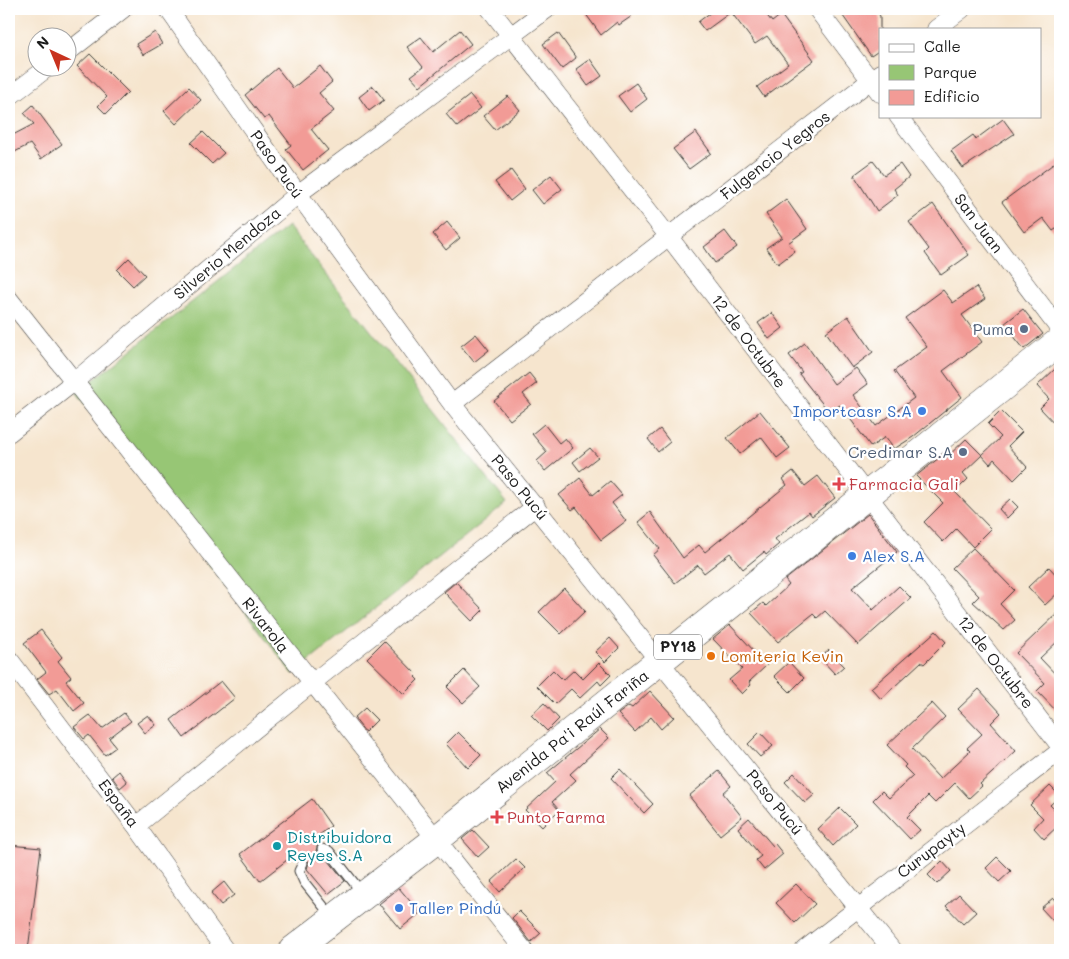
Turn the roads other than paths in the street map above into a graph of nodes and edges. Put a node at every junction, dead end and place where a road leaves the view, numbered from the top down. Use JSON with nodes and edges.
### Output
{"nodes":[{"id":1,"x":123,"y":9,"type":"edge"},
{"id":2,"x":168,"y":9,"type":"edge"},
{"id":3,"x":490,"y":9,"type":"edge"},
{"id":4,"x":548,"y":9,"type":"edge"},
{"id":5,"x":817,"y":9,"type":"edge"},
{"id":6,"x":962,"y":9,"type":"edge"},
{"id":7,"x":937,"y":28,"type":"edge"},
{"id":8,"x":512,"y":37,"type":"junction"},
{"id":9,"x":78,"y":44,"type":"edge"},
{"id":10,"x":34,"y":78,"type":"edge"},
{"id":11,"x":877,"y":82,"type":"edge"},
{"id":12,"x":9,"y":98,"type":"edge"},
{"id":13,"x":900,"y":118,"type":"edge"},
{"id":14,"x":298,"y":194,"type":"junction"},
{"id":15,"x":669,"y":237,"type":"junction"},
{"id":16,"x":9,"y":299,"type":"edge"},
{"id":17,"x":1060,"y":330,"type":"edge"},
{"id":18,"x":1060,"y":341,"type":"edge"},
{"id":19,"x":75,"y":381,"type":"junction"},
{"id":20,"x":452,"y":404,"type":"junction"},
{"id":21,"x":9,"y":433,"type":"edge"},
{"id":22,"x":868,"y":496,"type":"junction"},
{"id":23,"x":536,"y":506,"type":"junction"},
{"id":24,"x":9,"y":659,"type":"edge"},
{"id":25,"x":660,"y":661,"type":"junction"},
{"id":26,"x":312,"y":683,"type":"junction"},
{"id":27,"x":1060,"y":746,"type":"edge"},
{"id":28,"x":1060,"y":751,"type":"edge"},
{"id":29,"x":136,"y":826,"type":"junction"},
{"id":30,"x":437,"y":839,"type":"junction"},
{"id":31,"x":322,"y":849,"type":"dead end"},
{"id":32,"x":303,"y":863,"type":"dead end"},
{"id":33,"x":364,"y":896,"type":"junction"},
{"id":34,"x":859,"y":906,"type":"junction"},
{"id":35,"x":333,"y":919,"type":"junction"},
{"id":36,"x":225,"y":950,"type":"edge"},
{"id":37,"x":293,"y":950,"type":"edge"},
{"id":38,"x":524,"y":950,"type":"edge"},
{"id":39,"x":804,"y":950,"type":"edge"},
{"id":40,"x":892,"y":950,"type":"edge"}],
"edges":[{"from":1,"to":9,"type":"street"},
{"from":2,"to":14,"type":"street","name":"Paso Pucú"},
{"from":3,"to":8,"type":"street","name":"12 de Octubre"},
{"from":4,"to":8,"type":"street","name":"Silverio Mendoza"},
{"from":5,"to":11,"type":"street"},
{"from":6,"to":7,"type":"street"},
{"from":8,"to":14,"type":"street","name":"Silverio Mendoza"},
{"from":8,"to":15,"type":"street","name":"12 de Octubre"},
{"from":10,"to":12,"type":"street"},
{"from":11,"to":15,"type":"street","name":"Fulgencio Yegros"},
{"from":13,"to":17,"type":"street","name":"San Juan"},
{"from":14,"to":19,"type":"street","name":"Silverio Mendoza"},
{"from":14,"to":20,"type":"street","name":"Paso Pucú"},
{"from":15,"to":20,"type":"street","name":"Fulgencio Yegros"},
{"from":15,"to":22,"type":"street","name":"12 de Octubre"},
{"from":16,"to":19,"type":"street","name":"Rivarola"},
{"from":18,"to":22,"type":"highway","name":"Avenida Pa'i Raúl Fariña","number":"PY18"},
{"from":19,"to":21,"type":"street","name":"Silverio Mendoza"},
{"from":19,"to":26,"type":"street","name":"Rivarola"},
{"from":20,"to":23,"type":"street","name":"Paso Pucú"},
{"from":22,"to":25,"type":"highway","name":"Avenida Pa'i Raúl Fariña","number":"PY18"},
{"from":22,"to":27,"type":"street","name":"12 de Octubre"},
{"from":23,"to":25,"type":"street","name":"Paso Pucú"},
{"from":23,"to":26,"type":"street"},
{"from":24,"to":29,"type":"street","name":"España"},
{"from":25,"to":30,"type":"highway","name":"Avenida Pa'i Raúl Fariña","number":"PY18"},
{"from":25,"to":34,"type":"street","name":"Paso Pucú"},
{"from":26,"to":29,"type":"street"},
{"from":26,"to":30,"type":"street","name":"Rivarola"},
{"from":28,"to":34,"type":"street","name":"Curupayty"},
{"from":29,"to":36,"type":"street","name":"España"},
{"from":30,"to":33,"type":"highway","name":"Avenida Pa'i Raúl Fariña","number":"PY18"},
{"from":30,"to":38,"type":"street","name":"Rivarola"},
{"from":31,"to":33,"type":"lane"},
{"from":32,"to":35,"type":"lane"},
{"from":33,"to":35,"type":"highway","name":"Avenida Pa'i Raúl Fariña","number":"PY18"},
{"from":34,"to":39,"type":"street","name":"Curupayty"},
{"from":34,"to":40,"type":"street","name":"Paso Pucú"},
{"from":35,"to":37,"type":"highway","name":"Avenida Pa'i Raúl Fariña","number":"PY18"}]}
